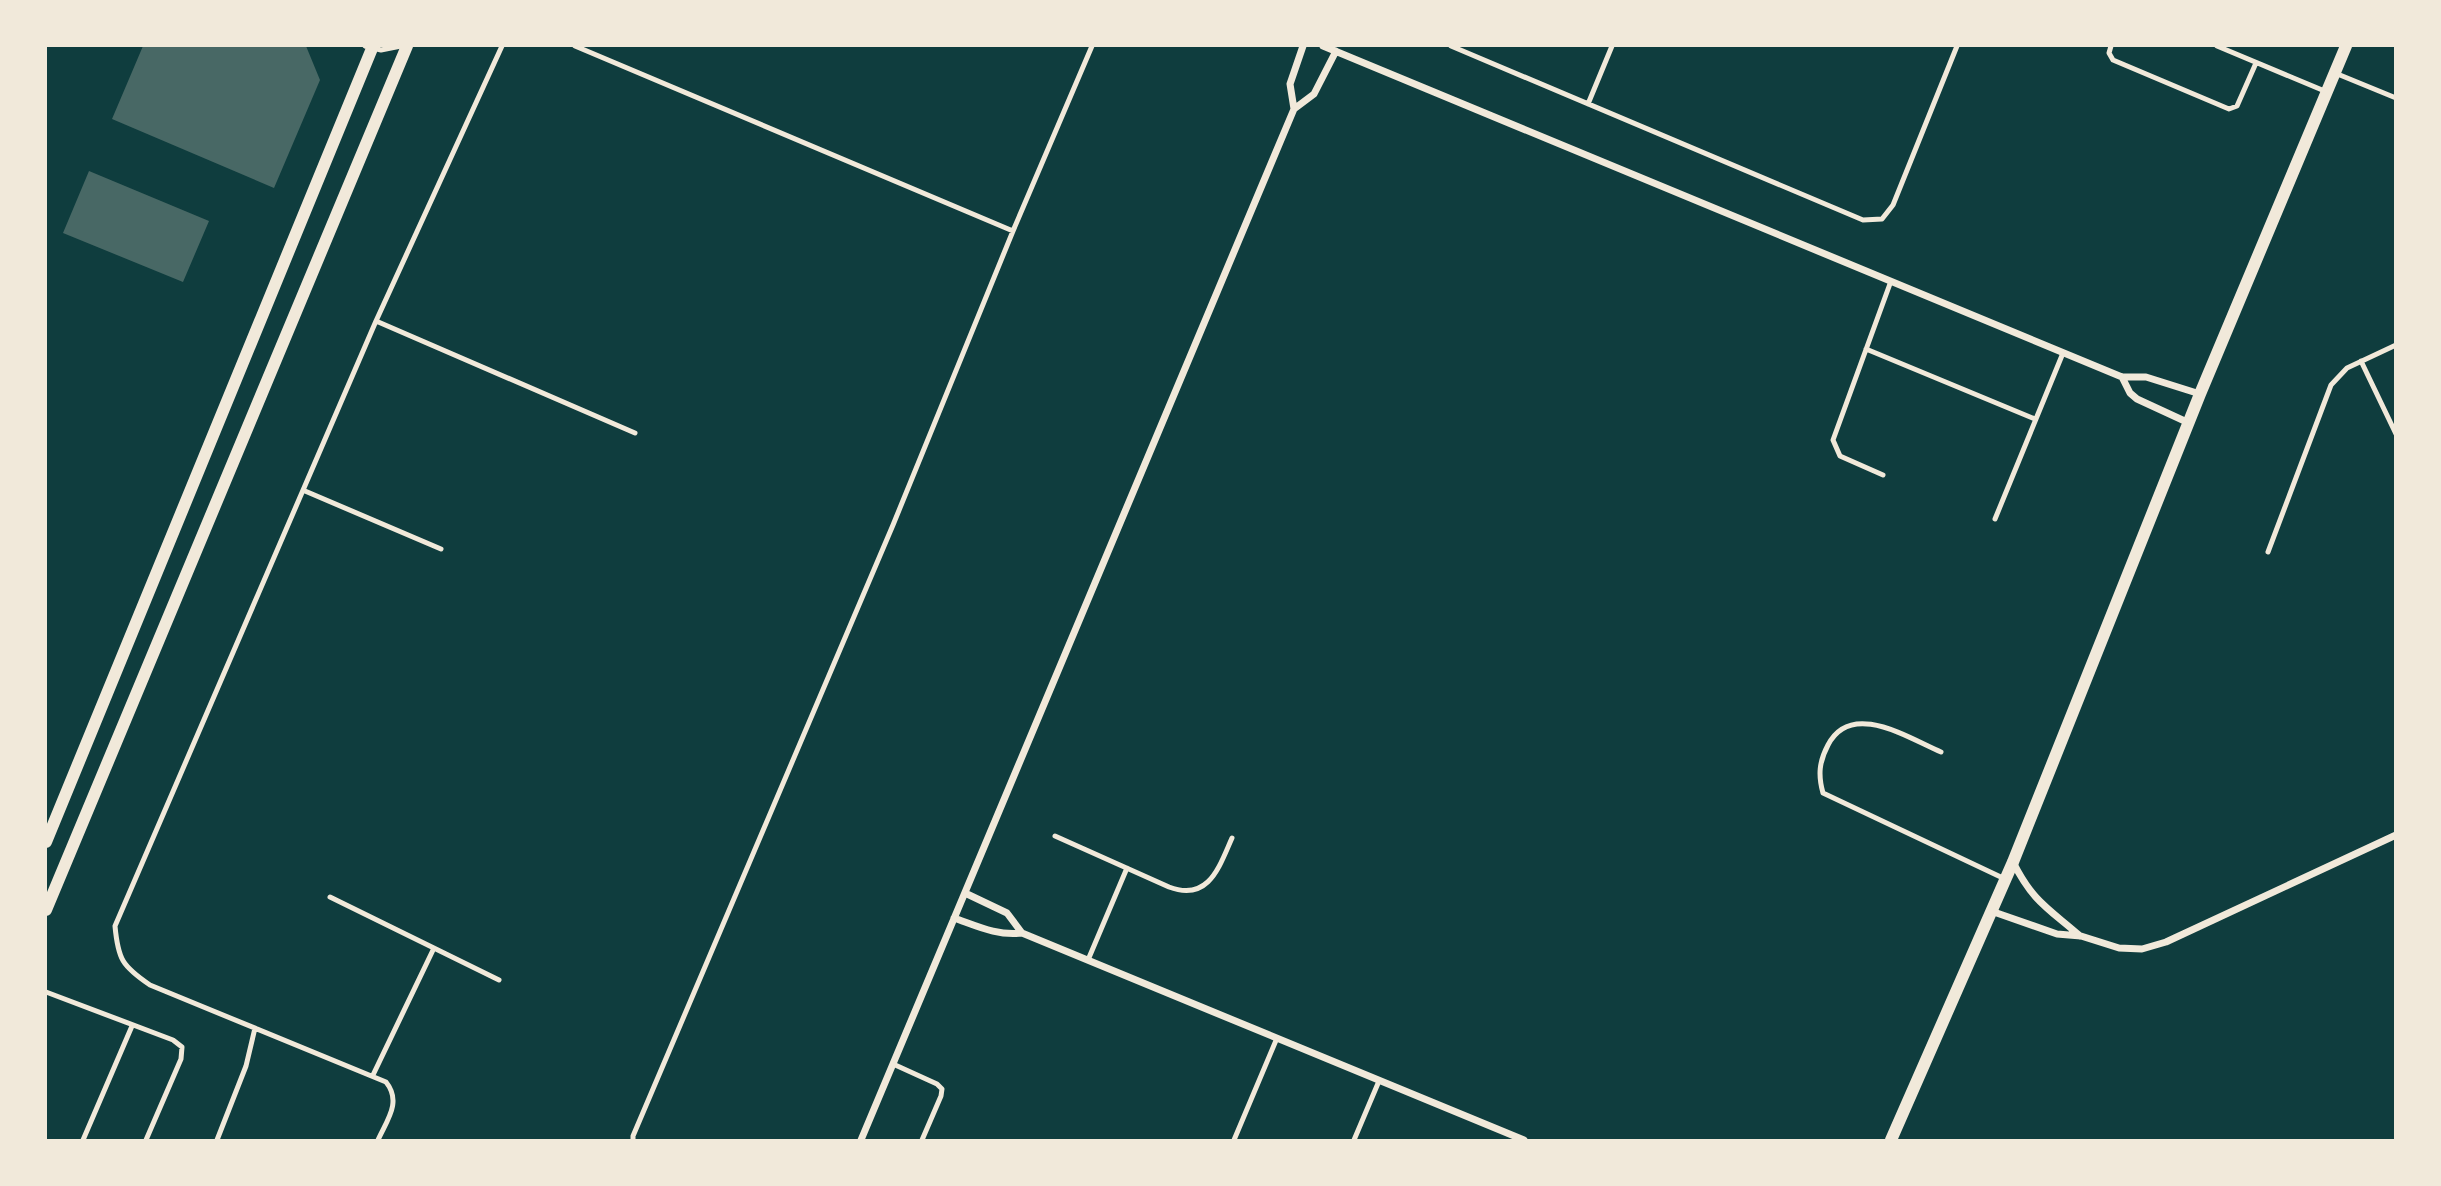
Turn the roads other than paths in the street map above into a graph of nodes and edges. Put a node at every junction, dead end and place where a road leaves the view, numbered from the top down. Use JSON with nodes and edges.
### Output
{"nodes":[{"id":1,"x":370,"y":46,"type":"edge"},
{"id":2,"x":502,"y":46,"type":"edge"},
{"id":3,"x":575,"y":46,"type":"edge"},
{"id":4,"x":1092,"y":46,"type":"edge"},
{"id":5,"x":1303,"y":46,"type":"edge"},
{"id":6,"x":1323,"y":46,"type":"edge"},
{"id":7,"x":1451,"y":46,"type":"edge"},
{"id":8,"x":1612,"y":46,"type":"edge"},
{"id":9,"x":1957,"y":46,"type":"edge"},
{"id":10,"x":2111,"y":46,"type":"edge"},
{"id":11,"x":2217,"y":46,"type":"edge"},
{"id":12,"x":402,"y":47,"type":"edge"},
{"id":13,"x":2345,"y":49,"type":"edge"},
{"id":14,"x":1336,"y":51,"type":"junction"},
{"id":15,"x":2256,"y":63,"type":"junction"},
{"id":16,"x":2335,"y":73,"type":"junction"},
{"id":17,"x":2327,"y":92,"type":"junction"},
{"id":18,"x":2396,"y":98,"type":"edge"},
{"id":19,"x":1588,"y":104,"type":"junction"},
{"id":20,"x":1294,"y":110,"type":"junction"},
{"id":21,"x":1013,"y":231,"type":"junction"},
{"id":22,"x":1891,"y":281,"type":"junction"},
{"id":23,"x":376,"y":321,"type":"junction"},
{"id":24,"x":2396,"y":345,"type":"edge"},
{"id":25,"x":1866,"y":349,"type":"junction"},
{"id":26,"x":2063,"y":352,"type":"junction"},
{"id":27,"x":2361,"y":362,"type":"junction"},
{"id":28,"x":2122,"y":377,"type":"junction"},
{"id":29,"x":2200,"y":394,"type":"junction"},
{"id":30,"x":2035,"y":419,"type":"junction"},
{"id":31,"x":2189,"y":423,"type":"junction"},
{"id":32,"x":635,"y":433,"type":"dead end"},
{"id":33,"x":2396,"y":434,"type":"edge"},
{"id":34,"x":1883,"y":475,"type":"dead end"},
{"id":35,"x":305,"y":491,"type":"junction"},
{"id":36,"x":1995,"y":519,"type":"dead end"},
{"id":37,"x":441,"y":549,"type":"dead end"},
{"id":38,"x":2268,"y":552,"type":"dead end"},
{"id":39,"x":1941,"y":752,"type":"dead end"},
{"id":40,"x":2396,"y":835,"type":"edge"},
{"id":41,"x":1055,"y":836,"type":"dead end"},
{"id":42,"x":1232,"y":838,"type":"dead end"},
{"id":43,"x":46,"y":842,"type":"edge"},
{"id":44,"x":2013,"y":862,"type":"junction"},
{"id":45,"x":1127,"y":868,"type":"junction"},
{"id":46,"x":2006,"y":879,"type":"junction"},
{"id":47,"x":965,"y":893,"type":"junction"},
{"id":48,"x":330,"y":897,"type":"dead end"},
{"id":49,"x":46,"y":910,"type":"edge"},
{"id":50,"x":1991,"y":911,"type":"junction"},
{"id":51,"x":954,"y":918,"type":"junction"},
{"id":52,"x":1022,"y":933,"type":"junction"},
{"id":53,"x":2081,"y":936,"type":"junction"},
{"id":54,"x":434,"y":948,"type":"junction"},
{"id":55,"x":1088,"y":960,"type":"junction"},
{"id":56,"x":499,"y":980,"type":"dead end"},
{"id":57,"x":46,"y":992,"type":"edge"},
{"id":58,"x":132,"y":1026,"type":"junction"},
{"id":59,"x":255,"y":1028,"type":"junction"},
{"id":60,"x":1277,"y":1038,"type":"junction"},
{"id":61,"x":893,"y":1064,"type":"junction"},
{"id":62,"x":373,"y":1075,"type":"junction"},
{"id":63,"x":1379,"y":1080,"type":"junction"},
{"id":64,"x":83,"y":1140,"type":"edge"},
{"id":65,"x":146,"y":1140,"type":"edge"},
{"id":66,"x":217,"y":1140,"type":"edge"},
{"id":67,"x":378,"y":1140,"type":"edge"},
{"id":68,"x":634,"y":1140,"type":"edge"},
{"id":69,"x":861,"y":1140,"type":"edge"},
{"id":70,"x":922,"y":1140,"type":"edge"},
{"id":71,"x":1234,"y":1140,"type":"edge"},
{"id":72,"x":1354,"y":1140,"type":"edge"},
{"id":73,"x":1524,"y":1140,"type":"edge"},
{"id":74,"x":1891,"y":1140,"type":"edge"}],
"edges":[{"from":1,"to":12,"type":"lane"},
{"from":1,"to":43,"type":"street"},
{"from":2,"to":23,"type":"lane"},
{"from":3,"to":21,"type":"lane"},
{"from":4,"to":21,"type":"lane"},
{"from":5,"to":20,"type":"street"},
{"from":6,"to":14,"type":"street"},
{"from":7,"to":19,"type":"lane"},
{"from":8,"to":19,"type":"lane"},
{"from":9,"to":19,"type":"lane"},
{"from":10,"to":15,"type":"lane"},
{"from":11,"to":15,"type":"lane"},
{"from":12,"to":49,"type":"street"},
{"from":13,"to":16,"type":"street"},
{"from":14,"to":20,"type":"street"},
{"from":14,"to":22,"type":"street"},
{"from":15,"to":17,"type":"lane"},
{"from":16,"to":17,"type":"street"},
{"from":16,"to":18,"type":"lane"},
{"from":17,"to":29,"type":"street"},
{"from":20,"to":47,"type":"street"},
{"from":21,"to":68,"type":"lane"},
{"from":22,"to":25,"type":"lane"},
{"from":22,"to":26,"type":"street"},
{"from":23,"to":32,"type":"lane"},
{"from":23,"to":35,"type":"lane"},
{"from":24,"to":27,"type":"lane"},
{"from":25,"to":30,"type":"lane"},
{"from":25,"to":34,"type":"lane"},
{"from":26,"to":28,"type":"street"},
{"from":26,"to":30,"type":"lane"},
{"from":27,"to":33,"type":"lane"},
{"from":27,"to":38,"type":"lane"},
{"from":28,"to":29,"type":"street"},
{"from":28,"to":31,"type":"street"},
{"from":29,"to":31,"type":"street"},
{"from":30,"to":36,"type":"lane"},
{"from":31,"to":44,"type":"street"},
{"from":35,"to":37,"type":"lane"},
{"from":35,"to":59,"type":"lane"},
{"from":39,"to":46,"type":"lane"},
{"from":40,"to":53,"type":"street"},
{"from":41,"to":45,"type":"lane"},
{"from":42,"to":45,"type":"lane"},
{"from":44,"to":46,"type":"street"},
{"from":44,"to":53,"type":"street"},
{"from":45,"to":55,"type":"lane"},
{"from":46,"to":50,"type":"street"},
{"from":47,"to":51,"type":"street"},
{"from":47,"to":52,"type":"street"},
{"from":48,"to":54,"type":"lane"},
{"from":50,"to":53,"type":"street"},
{"from":50,"to":74,"type":"street"},
{"from":51,"to":52,"type":"street"},
{"from":51,"to":61,"type":"street"},
{"from":52,"to":55,"type":"street"},
{"from":54,"to":56,"type":"lane"},
{"from":54,"to":62,"type":"lane"},
{"from":55,"to":60,"type":"street"},
{"from":57,"to":58,"type":"lane"},
{"from":58,"to":64,"type":"lane"},
{"from":58,"to":65,"type":"lane"},
{"from":59,"to":62,"type":"lane"},
{"from":59,"to":66,"type":"lane"},
{"from":60,"to":63,"type":"street"},
{"from":60,"to":71,"type":"lane"},
{"from":61,"to":69,"type":"street"},
{"from":61,"to":70,"type":"lane"},
{"from":62,"to":67,"type":"lane"},
{"from":63,"to":72,"type":"lane"},
{"from":63,"to":73,"type":"street"}]}
